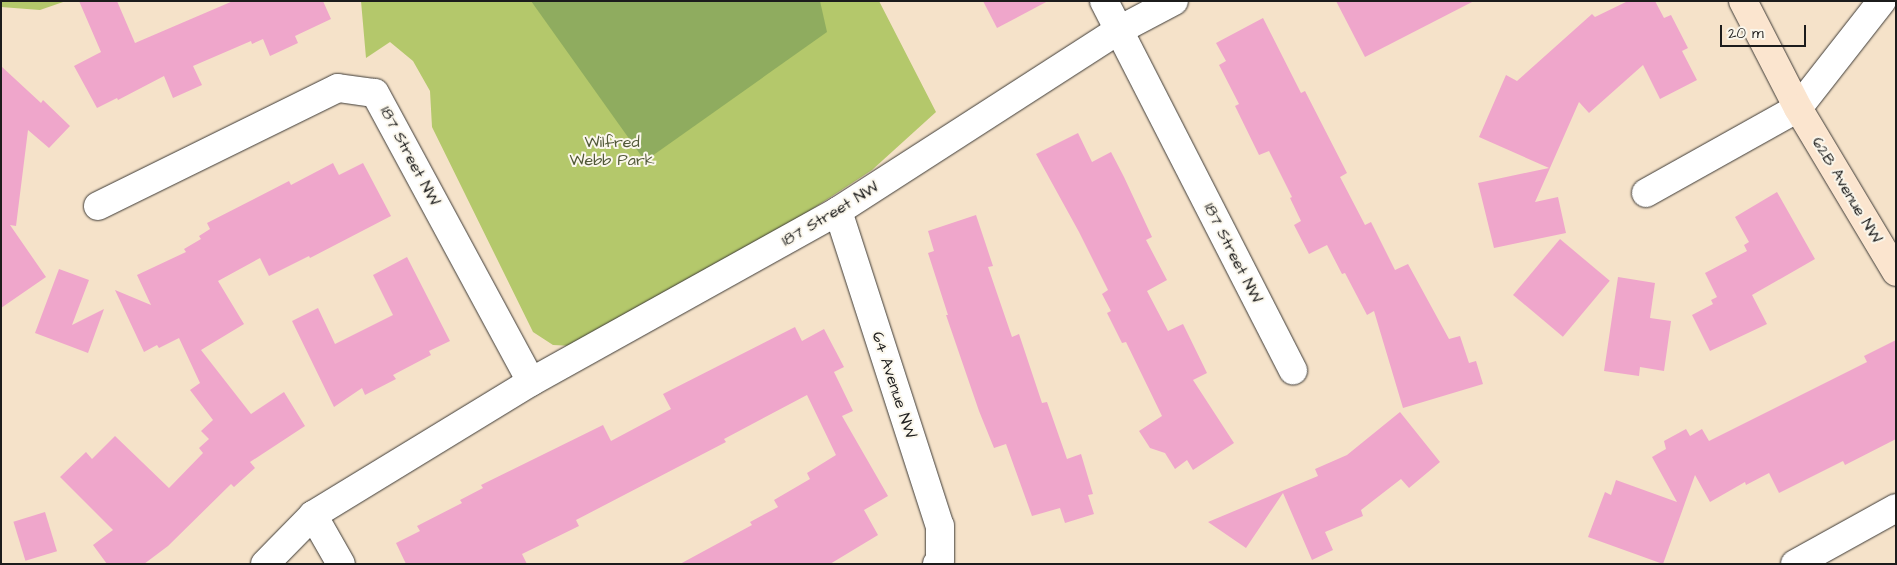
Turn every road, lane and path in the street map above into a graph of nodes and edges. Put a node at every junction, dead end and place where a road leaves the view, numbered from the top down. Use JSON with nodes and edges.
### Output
{"nodes":[{"id":1,"x":1104,"y":1,"type":"edge"},
{"id":2,"x":1174,"y":1,"type":"edge"},
{"id":3,"x":1743,"y":1,"type":"edge"},
{"id":4,"x":1882,"y":1,"type":"edge"},
{"id":5,"x":1119,"y":30,"type":"junction"},
{"id":6,"x":1798,"y":108,"type":"junction"},
{"id":7,"x":1646,"y":193,"type":"dead end"},
{"id":8,"x":98,"y":206,"type":"dead end"},
{"id":9,"x":838,"y":211,"type":"junction"},
{"id":10,"x":1896,"y":272,"type":"edge"},
{"id":11,"x":1293,"y":370,"type":"dead end"},
{"id":12,"x":532,"y":382,"type":"junction"},
{"id":13,"x":1896,"y":508,"type":"edge"},
{"id":14,"x":313,"y":515,"type":"junction"},
{"id":15,"x":938,"y":562,"type":"edge"},
{"id":16,"x":265,"y":564,"type":"edge"},
{"id":17,"x":341,"y":564,"type":"edge"},
{"id":18,"x":1795,"y":564,"type":"edge"}],
"edges":[{"from":1,"to":5,"type":"street","name":"187 Street NW"},
{"from":2,"to":5,"type":"street","name":"187 Street NW"},
{"from":3,"to":6,"type":"street","name":"62B Avenue NW"},
{"from":4,"to":6,"type":"street"},
{"from":5,"to":9,"type":"street","name":"187 Street NW"},
{"from":5,"to":11,"type":"street","name":"187 Street NW"},
{"from":6,"to":7,"type":"street"},
{"from":6,"to":10,"type":"street","name":"62B Avenue NW"},
{"from":8,"to":12,"type":"street","name":"187 Street NW"},
{"from":9,"to":12,"type":"street","name":"187 Street NW"},
{"from":9,"to":15,"type":"street","name":"64 Avenue NW"},
{"from":12,"to":14,"type":"street","name":"187 Street NW"},
{"from":13,"to":18,"type":"street"},
{"from":14,"to":16,"type":"street","name":"187 Street NW"},
{"from":14,"to":17,"type":"street"}]}
